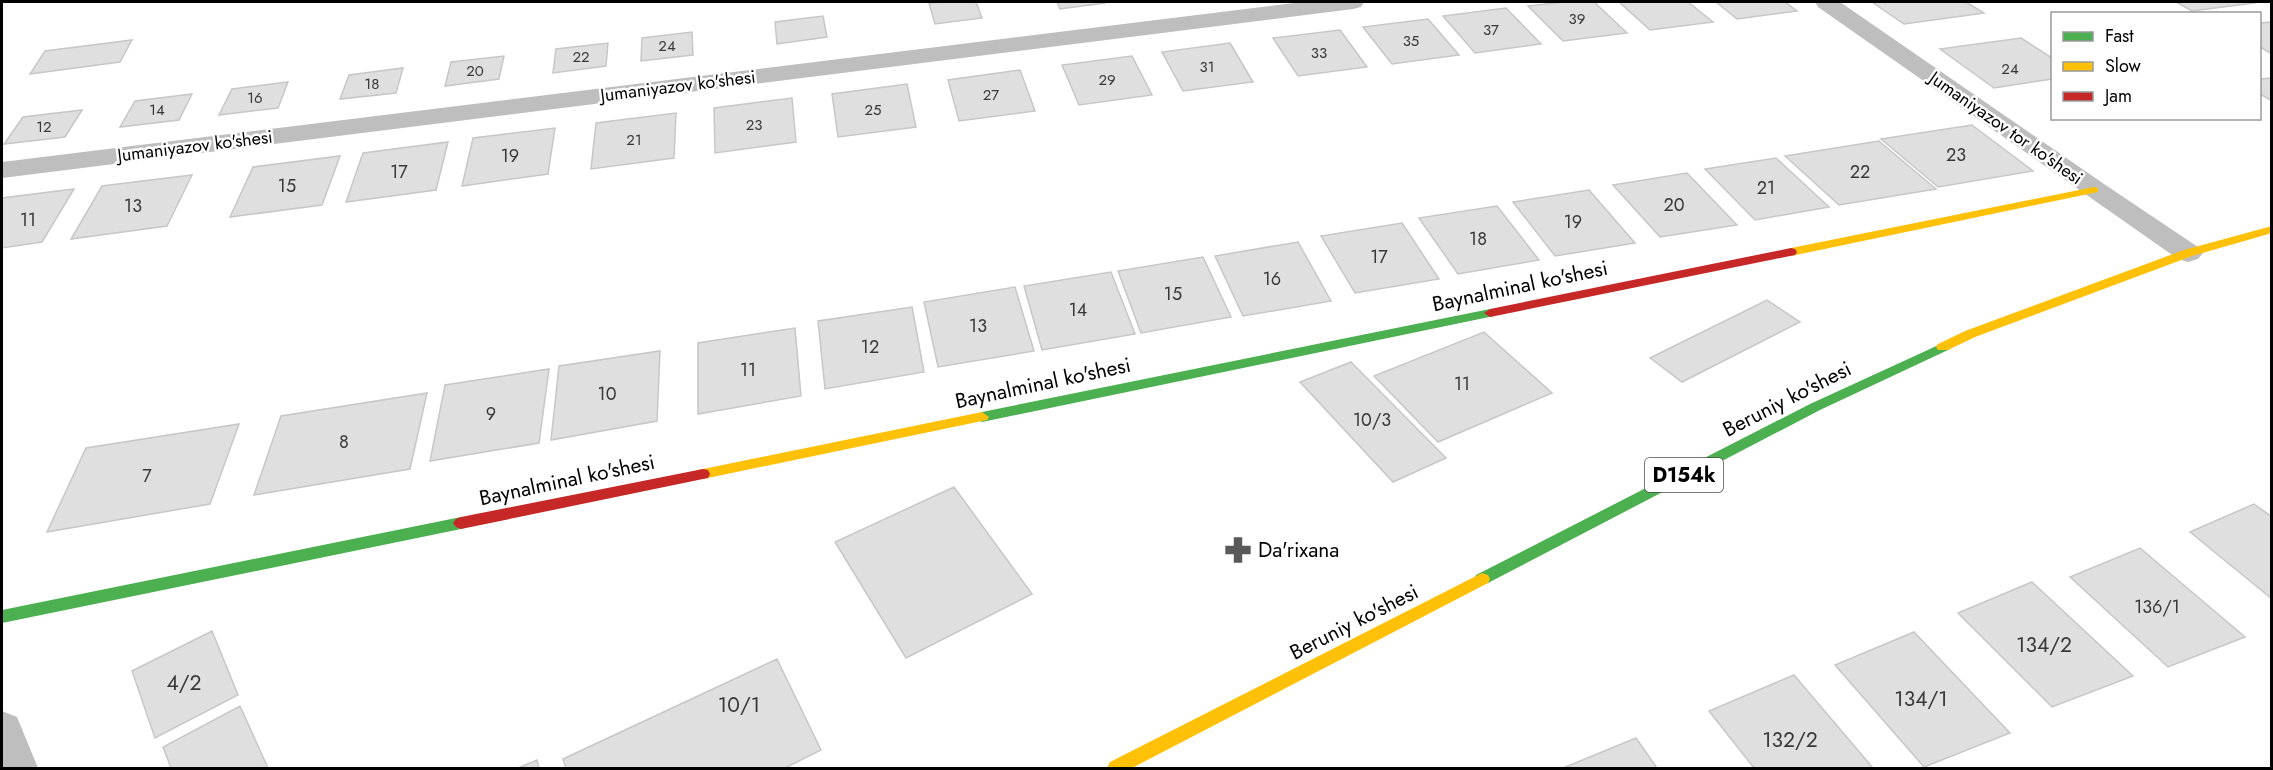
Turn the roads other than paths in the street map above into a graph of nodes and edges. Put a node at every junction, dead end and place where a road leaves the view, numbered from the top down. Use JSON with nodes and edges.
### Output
{"nodes":[{"id":1,"x":1353,"y":2,"type":"edge"},
{"id":2,"x":1826,"y":2,"type":"edge"},
{"id":3,"x":2,"y":170,"type":"edge"},
{"id":4,"x":2094,"y":190,"type":"junction"},
{"id":5,"x":2271,"y":229,"type":"edge"},
{"id":6,"x":2188,"y":253,"type":"junction"},
{"id":7,"x":2,"y":617,"type":"edge"},
{"id":8,"x":2,"y":730,"type":"edge"},
{"id":9,"x":17,"y":768,"type":"edge"},
{"id":10,"x":1116,"y":768,"type":"edge"}],
"edges":[{"from":1,"to":3,"type":"street","name":"Jumaniyazov ko'shesi"},
{"from":2,"to":4,"type":"street","name":"Jumaniyazov tor ko'shesi"},
{"from":4,"to":6,"type":"street","name":"Jumaniyazov tor ko'shesi"},
{"from":4,"to":7,"type":"street","name":"Baynalminal ko'shesi"},
{"from":5,"to":6,"type":"street","name":"Beruniy ko'shesi","number":"D154k"},
{"from":6,"to":10,"type":"street","name":"Beruniy ko'shesi","number":"D154k"},
{"from":8,"to":9,"type":"street"}]}
